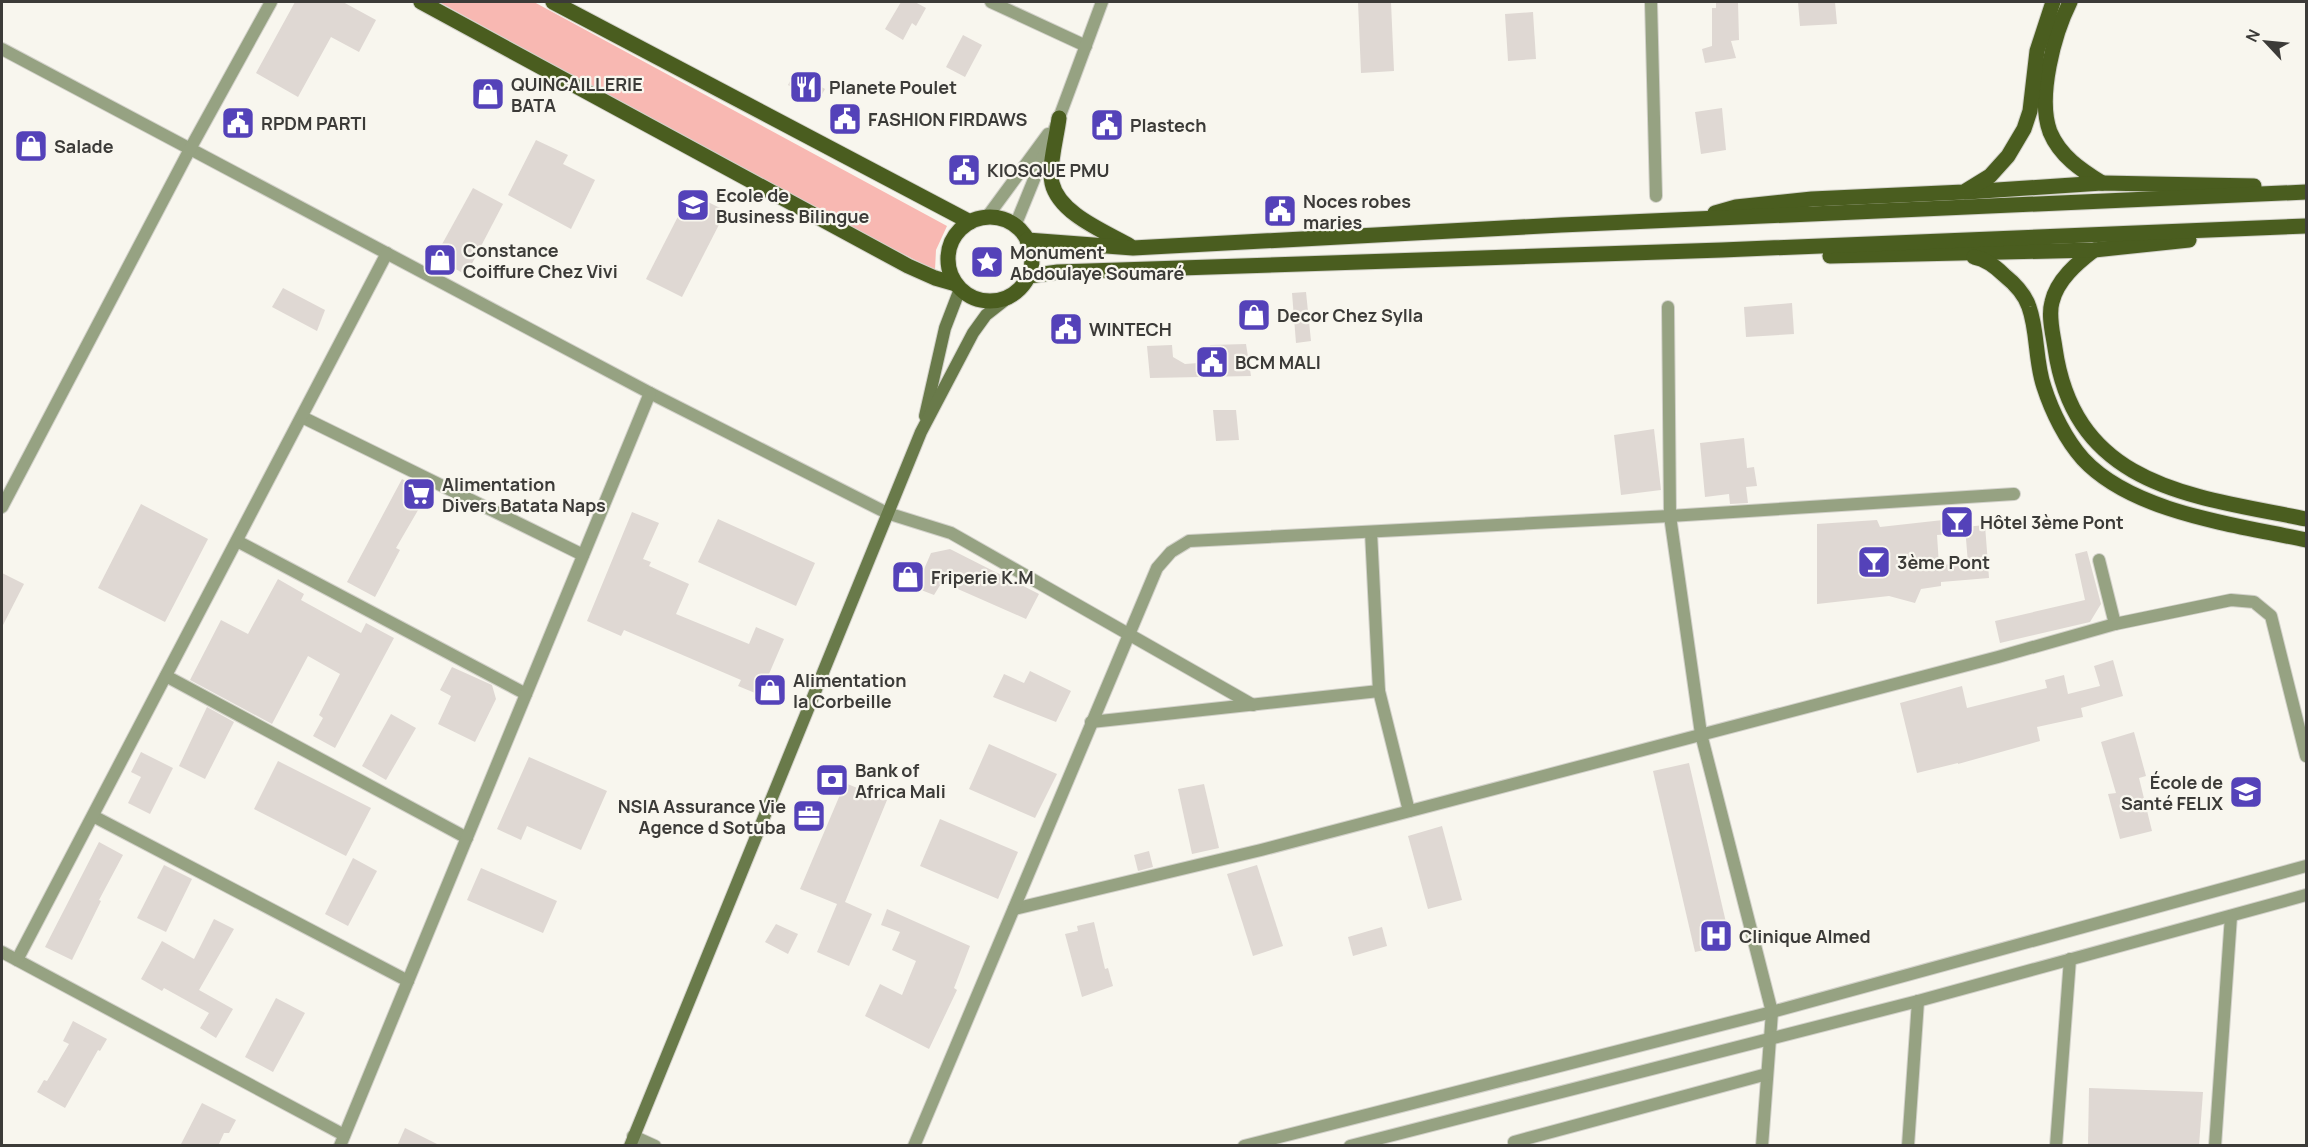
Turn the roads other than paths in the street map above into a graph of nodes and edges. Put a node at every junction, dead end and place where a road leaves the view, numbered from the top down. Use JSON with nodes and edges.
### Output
{"nodes":[{"id":1,"x":421,"y":2,"type":"edge"},
{"id":2,"x":553,"y":2,"type":"edge"},
{"id":3,"x":991,"y":2,"type":"edge"},
{"id":4,"x":1102,"y":2,"type":"edge"},
{"id":5,"x":1651,"y":2,"type":"edge"},
{"id":6,"x":2053,"y":2,"type":"edge"},
{"id":7,"x":2070,"y":2,"type":"edge"},
{"id":8,"x":270,"y":3,"type":"edge"},
{"id":9,"x":1086,"y":46,"type":"junction"},
{"id":10,"x":2,"y":49,"type":"edge"},
{"id":11,"x":1059,"y":118,"type":"junction"},
{"id":12,"x":190,"y":148,"type":"junction"},
{"id":13,"x":2102,"y":183,"type":"junction"},
{"id":14,"x":2307,"y":190,"type":"edge"},
{"id":15,"x":1964,"y":192,"type":"junction"},
{"id":16,"x":1656,"y":196,"type":"dead end"},
{"id":17,"x":987,"y":217,"type":"junction"},
{"id":18,"x":1694,"y":220,"type":"junction"},
{"id":19,"x":970,"y":222,"type":"junction"},
{"id":20,"x":1016,"y":226,"type":"junction"},
{"id":21,"x":2307,"y":227,"type":"edge"},
{"id":22,"x":1027,"y":240,"type":"junction"},
{"id":23,"x":1133,"y":248,"type":"junction"},
{"id":24,"x":1722,"y":250,"type":"junction"},
{"id":25,"x":2094,"y":250,"type":"junction"},
{"id":26,"x":387,"y":253,"type":"junction"},
{"id":27,"x":1956,"y":254,"type":"junction"},
{"id":28,"x":1029,"y":276,"type":"junction"},
{"id":29,"x":958,"y":287,"type":"junction"},
{"id":30,"x":1009,"y":297,"type":"junction"},
{"id":31,"x":1668,"y":307,"type":"dead end"},
{"id":32,"x":650,"y":393,"type":"junction"},
{"id":33,"x":302,"y":417,"type":"junction"},
{"id":34,"x":921,"y":432,"type":"junction"},
{"id":35,"x":2014,"y":494,"type":"dead end"},
{"id":36,"x":2,"y":507,"type":"edge"},
{"id":37,"x":888,"y":513,"type":"junction"},
{"id":38,"x":1670,"y":516,"type":"junction"},
{"id":39,"x":2307,"y":519,"type":"edge"},
{"id":40,"x":1371,"y":532,"type":"junction"},
{"id":41,"x":2307,"y":540,"type":"edge"},
{"id":42,"x":237,"y":541,"type":"junction"},
{"id":43,"x":583,"y":555,"type":"junction"},
{"id":44,"x":2099,"y":560,"type":"dead end"},
{"id":45,"x":2115,"y":624,"type":"junction"},
{"id":46,"x":1130,"y":634,"type":"junction"},
{"id":47,"x":166,"y":676,"type":"junction"},
{"id":48,"x":1379,"y":691,"type":"junction"},
{"id":49,"x":526,"y":694,"type":"junction"},
{"id":50,"x":1253,"y":705,"type":"junction"},
{"id":51,"x":1091,"y":722,"type":"junction"},
{"id":52,"x":1701,"y":734,"type":"junction"},
{"id":53,"x":2307,"y":756,"type":"edge"},
{"id":54,"x":1409,"y":811,"type":"junction"},
{"id":55,"x":93,"y":816,"type":"junction"},
{"id":56,"x":467,"y":838,"type":"junction"},
{"id":57,"x":2307,"y":866,"type":"edge"},
{"id":58,"x":2307,"y":896,"type":"edge"},
{"id":59,"x":1014,"y":909,"type":"junction"},
{"id":60,"x":2231,"y":916,"type":"junction"},
{"id":61,"x":2,"y":952,"type":"edge"},
{"id":62,"x":2070,"y":958,"type":"junction"},
{"id":63,"x":17,"y":960,"type":"junction"},
{"id":64,"x":408,"y":981,"type":"junction"},
{"id":65,"x":1918,"y":1001,"type":"junction"},
{"id":66,"x":1772,"y":1012,"type":"junction"},
{"id":67,"x":1769,"y":1038,"type":"junction"},
{"id":68,"x":1767,"y":1074,"type":"junction"},
{"id":69,"x":342,"y":1140,"type":"edge"},
{"id":70,"x":632,"y":1141,"type":"edge"},
{"id":71,"x":1514,"y":1142,"type":"dead end"},
{"id":72,"x":655,"y":1146,"type":"edge"},
{"id":73,"x":914,"y":1146,"type":"edge"},
{"id":74,"x":1244,"y":1146,"type":"edge"},
{"id":75,"x":1350,"y":1146,"type":"edge"},
{"id":76,"x":1762,"y":1146,"type":"edge"},
{"id":77,"x":1908,"y":1146,"type":"edge"},
{"id":78,"x":2056,"y":1146,"type":"edge"},
{"id":79,"x":2215,"y":1146,"type":"edge"}],
"edges":[{"from":1,"to":29,"type":"main road"},
{"from":2,"to":19,"type":"main road"},
{"from":3,"to":9,"type":"street"},
{"from":4,"to":9,"type":"street"},
{"from":5,"to":16,"type":"street"},
{"from":6,"to":15,"type":"main road"},
{"from":7,"to":13,"type":"main road"},
{"from":8,"to":12,"type":"street"},
{"from":9,"to":11,"type":"street"},
{"from":10,"to":12,"type":"street"},
{"from":11,"to":17,"type":"street"},
{"from":11,"to":20,"type":"street"},
{"from":11,"to":23,"type":"main road"},
{"from":12,"to":26,"type":"street"},
{"from":12,"to":36,"type":"street"},
{"from":13,"to":14,"type":"main road"},
{"from":13,"to":15,"type":"main road"},
{"from":14,"to":18,"type":"main road"},
{"from":15,"to":18,"type":"main road"},
{"from":17,"to":19,"type":"main road"},
{"from":17,"to":20,"type":"main road"},
{"from":18,"to":23,"type":"main road"},
{"from":19,"to":29,"type":"main road"},
{"from":20,"to":22,"type":"main road"},
{"from":21,"to":24,"type":"main road"},
{"from":21,"to":25,"type":"main road"},
{"from":22,"to":23,"type":"main road"},
{"from":22,"to":28,"type":"main road"},
{"from":24,"to":27,"type":"main road"},
{"from":24,"to":28,"type":"main road"},
{"from":25,"to":27,"type":"main road"},
{"from":25,"to":39,"type":"main road"},
{"from":26,"to":32,"type":"street"},
{"from":26,"to":33,"type":"street"},
{"from":27,"to":41,"type":"main road"},
{"from":28,"to":30,"type":"main road"},
{"from":29,"to":30,"type":"main road"},
{"from":29,"to":34,"type":"main road"},
{"from":30,"to":34,"type":"main road"},
{"from":31,"to":38,"type":"street"},
{"from":32,"to":37,"type":"street"},
{"from":32,"to":43,"type":"street"},
{"from":33,"to":42,"type":"street"},
{"from":33,"to":43,"type":"street"},
{"from":34,"to":37,"type":"main road"},
{"from":35,"to":38,"type":"street"},
{"from":37,"to":46,"type":"street"},
{"from":37,"to":70,"type":"main road"},
{"from":38,"to":40,"type":"street"},
{"from":38,"to":52,"type":"street"},
{"from":40,"to":46,"type":"street"},
{"from":40,"to":48,"type":"street"},
{"from":42,"to":47,"type":"street"},
{"from":42,"to":49,"type":"street"},
{"from":43,"to":49,"type":"street"},
{"from":44,"to":45,"type":"street"},
{"from":45,"to":52,"type":"street"},
{"from":45,"to":53,"type":"street"},
{"from":46,"to":50,"type":"street"},
{"from":46,"to":51,"type":"street"},
{"from":47,"to":55,"type":"street"},
{"from":47,"to":56,"type":"street"},
{"from":48,"to":50,"type":"street"},
{"from":48,"to":54,"type":"street"},
{"from":49,"to":56,"type":"street"},
{"from":50,"to":51,"type":"street"},
{"from":51,"to":59,"type":"street"},
{"from":52,"to":54,"type":"street"},
{"from":52,"to":66,"type":"street"},
{"from":54,"to":59,"type":"street"},
{"from":55,"to":63,"type":"street"},
{"from":55,"to":64,"type":"street"},
{"from":56,"to":64,"type":"street"},
{"from":57,"to":66,"type":"street"},
{"from":58,"to":60,"type":"street"},
{"from":59,"to":73,"type":"street"},
{"from":60,"to":62,"type":"street"},
{"from":60,"to":79,"type":"street"},
{"from":61,"to":63,"type":"street"},
{"from":62,"to":65,"type":"street"},
{"from":62,"to":78,"type":"street"},
{"from":63,"to":69,"type":"street"},
{"from":64,"to":69,"type":"street"},
{"from":65,"to":67,"type":"street"},
{"from":65,"to":77,"type":"street"},
{"from":66,"to":67,"type":"street"},
{"from":66,"to":74,"type":"street"},
{"from":67,"to":68,"type":"street"},
{"from":67,"to":75,"type":"street"},
{"from":68,"to":71,"type":"street"},
{"from":68,"to":76,"type":"street"},
{"from":70,"to":72,"type":"street"}]}
